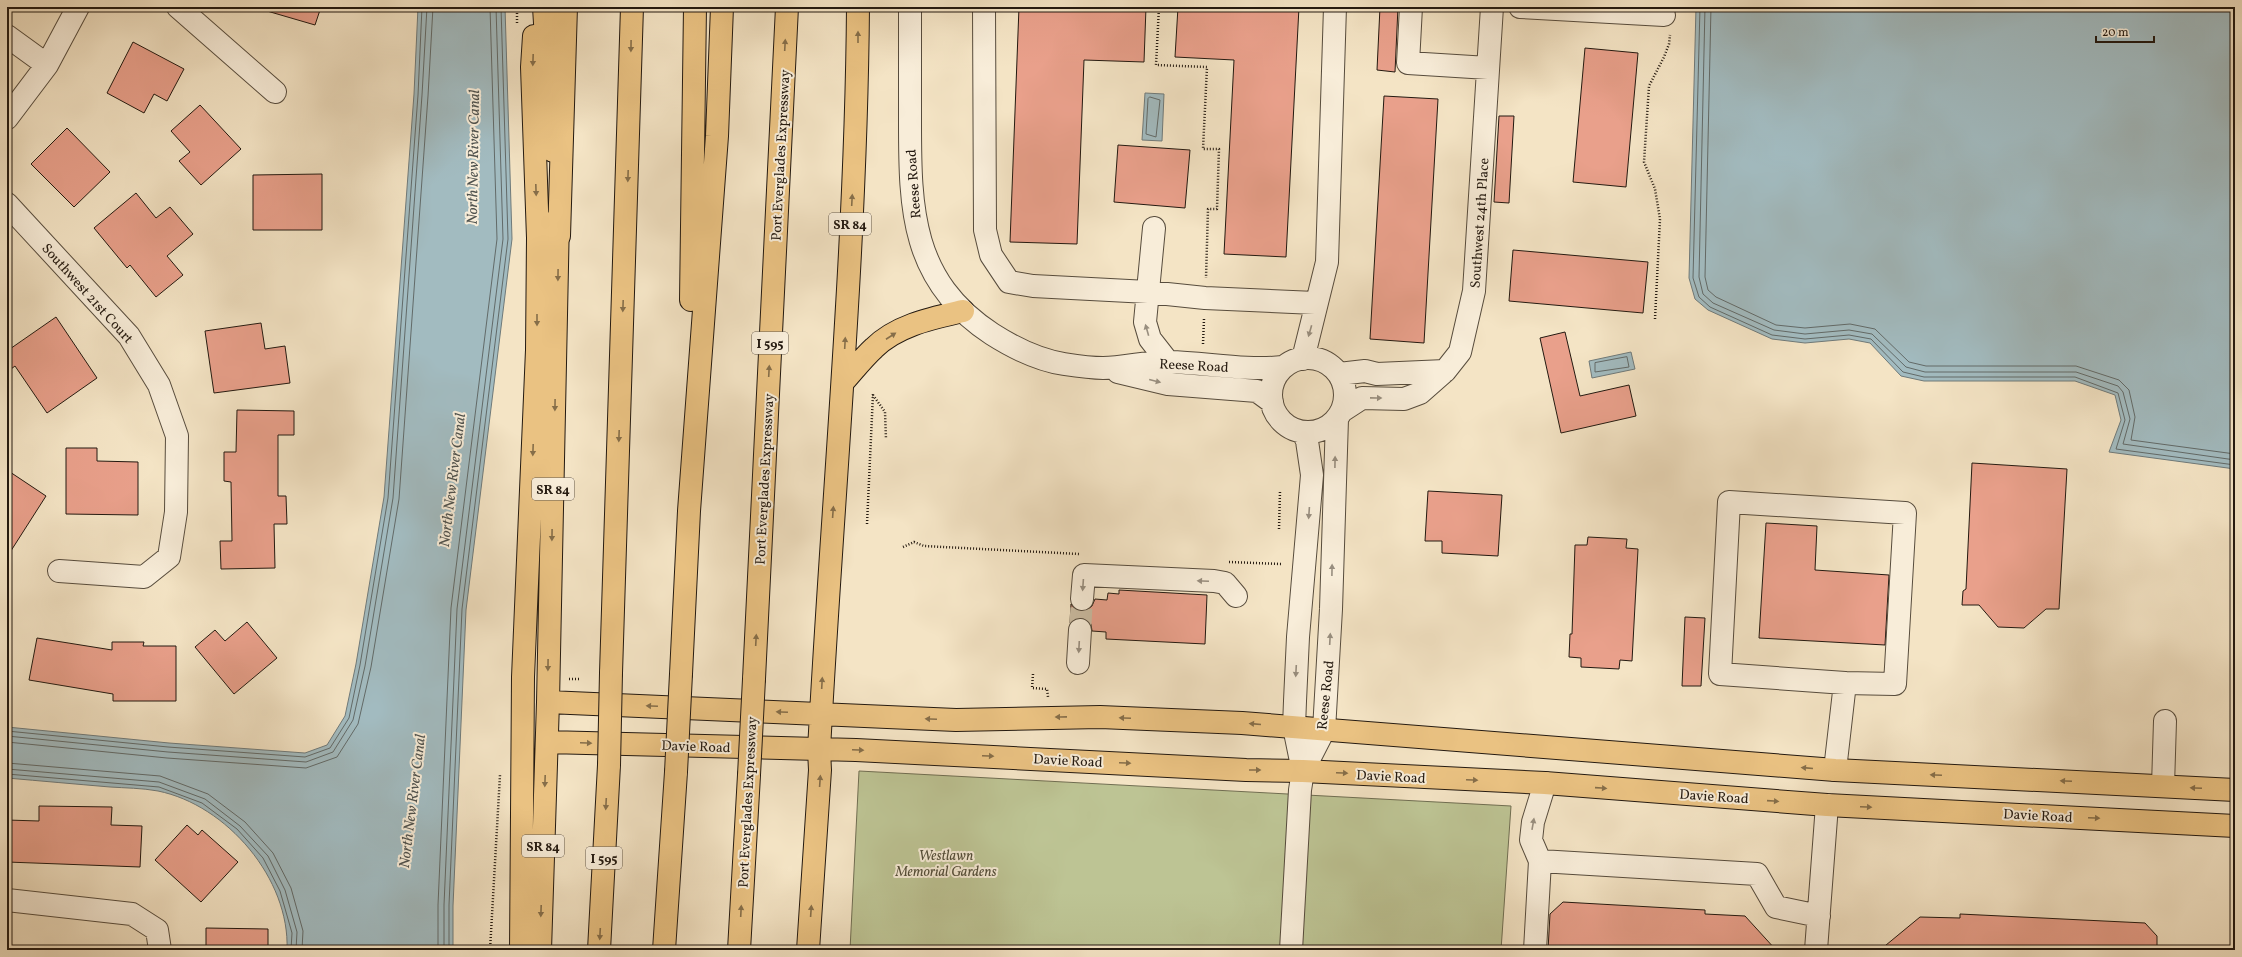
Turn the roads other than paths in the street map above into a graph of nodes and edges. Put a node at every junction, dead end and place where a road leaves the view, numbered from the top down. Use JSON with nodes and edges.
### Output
{"nodes":[{"id":1,"x":78,"y":7,"type":"edge"},
{"id":2,"x":178,"y":7,"type":"edge"},
{"id":3,"x":535,"y":7,"type":"edge"},
{"id":4,"x":544,"y":7,"type":"edge"},
{"id":5,"x":566,"y":7,"type":"edge"},
{"id":6,"x":632,"y":7,"type":"edge"},
{"id":7,"x":695,"y":7,"type":"edge"},
{"id":8,"x":722,"y":7,"type":"edge"},
{"id":9,"x":787,"y":7,"type":"edge"},
{"id":10,"x":858,"y":7,"type":"edge"},
{"id":11,"x":910,"y":7,"type":"edge"},
{"id":12,"x":984,"y":7,"type":"edge"},
{"id":13,"x":1334,"y":7,"type":"edge"},
{"id":14,"x":1411,"y":7,"type":"edge"},
{"id":15,"x":1492,"y":7,"type":"edge"},
{"id":16,"x":1520,"y":7,"type":"edge"},
{"id":17,"x":1667,"y":22,"type":"road end"},
{"id":18,"x":7,"y":36,"type":"edge"},
{"id":19,"x":47,"y":65,"type":"junction"},
{"id":20,"x":1488,"y":68,"type":"junction"},
{"id":21,"x":275,"y":92,"type":"dead end"},
{"id":22,"x":7,"y":118,"type":"edge"},
{"id":23,"x":7,"y":204,"type":"edge"},
{"id":24,"x":1154,"y":228,"type":"dead end"},
{"id":25,"x":559,"y":236,"type":"junction"},
{"id":26,"x":1148,"y":292,"type":"junction"},
{"id":27,"x":1315,"y":303,"type":"junction"},
{"id":28,"x":963,"y":311,"type":"junction"},
{"id":29,"x":1168,"y":362,"type":"junction"},
{"id":30,"x":1293,"y":363,"type":"junction"},
{"id":31,"x":1104,"y":368,"type":"junction"},
{"id":32,"x":1445,"y":371,"type":"junction"},
{"id":33,"x":1339,"y":374,"type":"junction"},
{"id":34,"x":843,"y":382,"type":"junction"},
{"id":35,"x":1272,"y":402,"type":"junction"},
{"id":36,"x":1339,"y":415,"type":"junction"},
{"id":37,"x":1303,"y":432,"type":"junction"},
{"id":38,"x":689,"y":511,"type":"junction"},
{"id":39,"x":59,"y":572,"type":"dead end"},
{"id":40,"x":1236,"y":596,"type":"dead end"},
{"id":41,"x":1082,"y":599,"type":"tunnel mouth"},
{"id":42,"x":1080,"y":630,"type":"tunnel mouth"},
{"id":43,"x":1078,"y":663,"type":"dead end"},
{"id":44,"x":1845,"y":683,"type":"junction"},
{"id":45,"x":548,"y":702,"type":"junction"},
{"id":46,"x":821,"y":714,"type":"junction"},
{"id":47,"x":2165,"y":721,"type":"dead end"},
{"id":48,"x":1294,"y":727,"type":"junction"},
{"id":49,"x":1324,"y":730,"type":"junction"},
{"id":50,"x":546,"y":742,"type":"junction"},
{"id":51,"x":819,"y":750,"type":"junction"},
{"id":52,"x":1835,"y":770,"type":"junction"},
{"id":53,"x":1303,"y":771,"type":"junction"},
{"id":54,"x":1546,"y":783,"type":"junction"},
{"id":55,"x":2163,"y":786,"type":"junction"},
{"id":56,"x":2235,"y":790,"type":"edge"},
{"id":57,"x":1827,"y":805,"type":"junction"},
{"id":58,"x":2235,"y":826,"type":"edge"},
{"id":59,"x":1540,"y":861,"type":"junction"},
{"id":60,"x":7,"y":900,"type":"edge"},
{"id":61,"x":1819,"y":916,"type":"junction"},
{"id":62,"x":160,"y":950,"type":"edge"},
{"id":63,"x":520,"y":950,"type":"edge"},
{"id":64,"x":540,"y":950,"type":"edge"},
{"id":65,"x":599,"y":950,"type":"edge"},
{"id":66,"x":664,"y":950,"type":"edge"},
{"id":67,"x":739,"y":950,"type":"edge"},
{"id":68,"x":808,"y":950,"type":"edge"},
{"id":69,"x":1291,"y":950,"type":"edge"},
{"id":70,"x":1535,"y":950,"type":"edge"},
{"id":71,"x":1816,"y":950,"type":"edge"}],
"edges":[{"from":1,"to":19,"type":"street"},
{"from":2,"to":21,"type":"street"},
{"from":3,"to":63,"type":"main road","one_way":true},
{"from":4,"to":25,"type":"main road","number":"SR 84"},
{"from":5,"to":25,"type":"main road"},
{"from":6,"to":65,"type":"main road","number":"I 595","one_way":true,"bridge":true},
{"from":7,"to":38,"type":"main road"},
{"from":8,"to":38,"type":"main road"},
{"from":67,"to":9,"type":"main road","name":"Port Everglades Expressway","number":"I 595","one_way":true,"bridge":true},
{"from":34,"to":10,"type":"main road","number":"SR 84","one_way":true},
{"from":11,"to":28,"type":"street","name":"Reese Road"},
{"from":12,"to":26,"type":"street"},
{"from":13,"to":27,"type":"street"},
{"from":14,"to":20,"type":"street"},
{"from":15,"to":20,"type":"street","name":"Southwest 24th Place"},
{"from":16,"to":17,"type":"street"},
{"from":18,"to":19,"type":"street"},
{"from":19,"to":22,"type":"street"},
{"from":20,"to":32,"type":"street","name":"Southwest 24th Place"},
{"from":23,"to":39,"type":"street","name":"Southwest 21st Court"},
{"from":24,"to":26,"type":"street"},
{"from":25,"to":45,"type":"main road","number":"SR 84","one_way":true},
{"from":26,"to":27,"type":"street"},
{"from":29,"to":26,"type":"street","one_way":true},
{"from":27,"to":30,"type":"street","one_way":true},
{"from":28,"to":31,"type":"street","name":"Reese Road"},
{"from":34,"to":28,"type":"main road","one_way":true},
{"from":29,"to":30,"type":"street","name":"Reese Road"},
{"from":29,"to":31,"type":"street","name":"Reese Road"},
{"from":30,"to":33,"type":"street"},
{"from":30,"to":35,"type":"street"},
{"from":31,"to":35,"type":"street","name":"Reese Road","one_way":true},
{"from":32,"to":33,"type":"street"},
{"from":36,"to":32,"type":"street","name":"Southwest 24th Place","one_way":true},
{"from":33,"to":36,"type":"street"},
{"from":46,"to":34,"type":"main road","number":"SR 84","one_way":true},
{"from":35,"to":37,"type":"street"},
{"from":36,"to":37,"type":"street"},
{"from":49,"to":36,"type":"street","name":"Reese Road","one_way":true},
{"from":37,"to":48,"type":"street","name":"Reese Road","one_way":true},
{"from":38,"to":66,"type":"main road","bridge":true},
{"from":40,"to":41,"type":"street","one_way":true},
{"from":42,"to":43,"type":"street","one_way":true},
{"from":44,"to":44,"type":"street"},
{"from":44,"to":52,"type":"street"},
{"from":46,"to":45,"type":"main road","one_way":true},
{"from":45,"to":50,"type":"main road","number":"SR 84"},
{"from":48,"to":46,"type":"main road","one_way":true},
{"from":46,"to":51,"type":"main road","number":"SR 84"},
{"from":47,"to":55,"type":"street"},
{"from":48,"to":49,"type":"main road"},
{"from":48,"to":53,"type":"street","name":"Reese Road"},
{"from":52,"to":49,"type":"main road","one_way":true},
{"from":49,"to":53,"type":"street","name":"Reese Road"},
{"from":50,"to":51,"type":"main road","name":"Davie Road","one_way":true},
{"from":50,"to":64,"type":"main road","number":"SR 84","one_way":true},
{"from":51,"to":53,"type":"main road","name":"Davie Road","one_way":true},
{"from":68,"to":51,"type":"main road","number":"SR 84","one_way":true},
{"from":55,"to":52,"type":"main road","one_way":true},
{"from":53,"to":54,"type":"main road","name":"Davie Road","one_way":true},
{"from":53,"to":69,"type":"street"},
{"from":54,"to":57,"type":"main road","name":"Davie Road","one_way":true},
{"from":59,"to":54,"type":"street","one_way":true},
{"from":56,"to":55,"type":"main road","one_way":true},
{"from":57,"to":58,"type":"main road","name":"Davie Road","one_way":true},
{"from":57,"to":61,"type":"street"},
{"from":59,"to":61,"type":"street"},
{"from":59,"to":70,"type":"street"},
{"from":60,"to":62,"type":"street"},
{"from":61,"to":71,"type":"street"}]}
